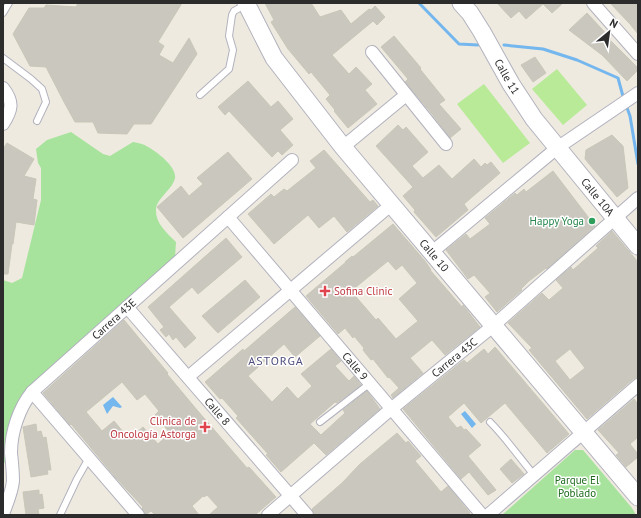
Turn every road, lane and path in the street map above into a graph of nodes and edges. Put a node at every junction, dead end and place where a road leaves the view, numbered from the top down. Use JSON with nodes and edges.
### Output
{"nodes":[{"id":1,"x":9,"y":3,"type":"edge"},
{"id":2,"x":461,"y":3,"type":"edge"},
{"id":3,"x":593,"y":3,"type":"edge"},
{"id":4,"x":246,"y":4,"type":"edge"},
{"id":5,"x":3,"y":13,"type":"edge"},
{"id":6,"x":372,"y":52,"type":"dead end"},
{"id":7,"x":638,"y":54,"type":"edge"},
{"id":8,"x":3,"y":58,"type":"edge"},
{"id":9,"x":3,"y":88,"type":"edge"},
{"id":10,"x":638,"y":94,"type":"edge"},
{"id":11,"x":200,"y":95,"type":"dead end"},
{"id":12,"x":406,"y":95,"type":"junction"},
{"id":13,"x":37,"y":121,"type":"dead end"},
{"id":14,"x":5,"y":122,"type":"edge"},
{"id":15,"x":446,"y":144,"type":"dead end"},
{"id":16,"x":343,"y":147,"type":"junction"},
{"id":17,"x":557,"y":148,"type":"junction"},
{"id":18,"x":292,"y":160,"type":"dead end"},
{"id":19,"x":633,"y":202,"type":"edge"},
{"id":20,"x":392,"y":204,"type":"junction"},
{"id":21,"x":228,"y":217,"type":"junction"},
{"id":22,"x":615,"y":218,"type":"junction"},
{"id":23,"x":638,"y":246,"type":"edge"},
{"id":24,"x":432,"y":252,"type":"junction"},
{"id":25,"x":290,"y":291,"type":"junction"},
{"id":26,"x":127,"y":307,"type":"junction"},
{"id":27,"x":493,"y":326,"type":"junction"},
{"id":28,"x":188,"y":378,"type":"junction"},
{"id":29,"x":369,"y":384,"type":"junction"},
{"id":30,"x":638,"y":385,"type":"edge"},
{"id":31,"x":32,"y":392,"type":"junction"},
{"id":32,"x":391,"y":409,"type":"junction"},
{"id":33,"x":320,"y":422,"type":"dead end"},
{"id":34,"x":490,"y":422,"type":"dead end"},
{"id":35,"x":583,"y":433,"type":"junction"},
{"id":36,"x":89,"y":458,"type":"junction"},
{"id":37,"x":534,"y":475,"type":"junction"},
{"id":38,"x":290,"y":496,"type":"junction"},
{"id":39,"x":638,"y":497,"type":"edge"},
{"id":40,"x":3,"y":514,"type":"edge"},
{"id":41,"x":60,"y":515,"type":"edge"},
{"id":42,"x":138,"y":515,"type":"edge"},
{"id":43,"x":268,"y":515,"type":"edge"},
{"id":44,"x":307,"y":515,"type":"edge"},
{"id":45,"x":482,"y":515,"type":"edge"},
{"id":46,"x":488,"y":515,"type":"edge"}],
"edges":[{"from":1,"to":5,"type":"lane"},
{"from":2,"to":17,"type":"main road","name":"Calle 11"},
{"from":3,"to":7,"type":"street"},
{"from":4,"to":11,"type":"lane"},
{"from":4,"to":16,"type":"main road","name":"Calle 10"},
{"from":6,"to":12,"type":"street"},
{"from":8,"to":13,"type":"lane"},
{"from":9,"to":14,"type":"street"},
{"from":10,"to":17,"type":"street"},
{"from":12,"to":15,"type":"street"},
{"from":12,"to":16,"type":"street"},
{"from":16,"to":20,"type":"main road","name":"Calle 10"},
{"from":17,"to":22,"type":"main road","name":"Calle 10A"},
{"from":17,"to":24,"type":"street"},
{"from":18,"to":21,"type":"street","name":"Carrera 43E"},
{"from":19,"to":22,"type":"street","name":"Carrera 43C"},
{"from":20,"to":24,"type":"main road","name":"Calle 10"},
{"from":20,"to":25,"type":"street"},
{"from":21,"to":25,"type":"street","name":"Calle 9"},
{"from":21,"to":26,"type":"street","name":"Carrera 43E"},
{"from":22,"to":23,"type":"main road","name":"Calle 10A"},
{"from":22,"to":27,"type":"street","name":"Carrera 43C"},
{"from":24,"to":27,"type":"main road","name":"Calle 10"},
{"from":25,"to":28,"type":"street"},
{"from":25,"to":29,"type":"street","name":"Calle 9"},
{"from":26,"to":28,"type":"street","name":"Calle 8"},
{"from":26,"to":31,"type":"street","name":"Carrera 43E"},
{"from":27,"to":32,"type":"street","name":"Carrera 43C"},
{"from":27,"to":35,"type":"main road","name":"Calle 10"},
{"from":28,"to":38,"type":"street","name":"Calle 8"},
{"from":29,"to":32,"type":"street","name":"Calle 9"},
{"from":29,"to":33,"type":"lane"},
{"from":30,"to":35,"type":"street"},
{"from":31,"to":36,"type":"street"},
{"from":31,"to":40,"type":"street","name":"Carrera 43E"},
{"from":32,"to":38,"type":"street","name":"Carrera 43C"},
{"from":32,"to":45,"type":"street","name":"Calle 9"},
{"from":34,"to":37,"type":"lane"},
{"from":35,"to":37,"type":"street"},
{"from":35,"to":39,"type":"main road","name":"Calle 10"},
{"from":36,"to":41,"type":"lane"},
{"from":36,"to":42,"type":"street"},
{"from":37,"to":46,"type":"street"},
{"from":38,"to":43,"type":"street","name":"Carrera 43C"},
{"from":38,"to":44,"type":"street","name":"Calle 8"}]}
